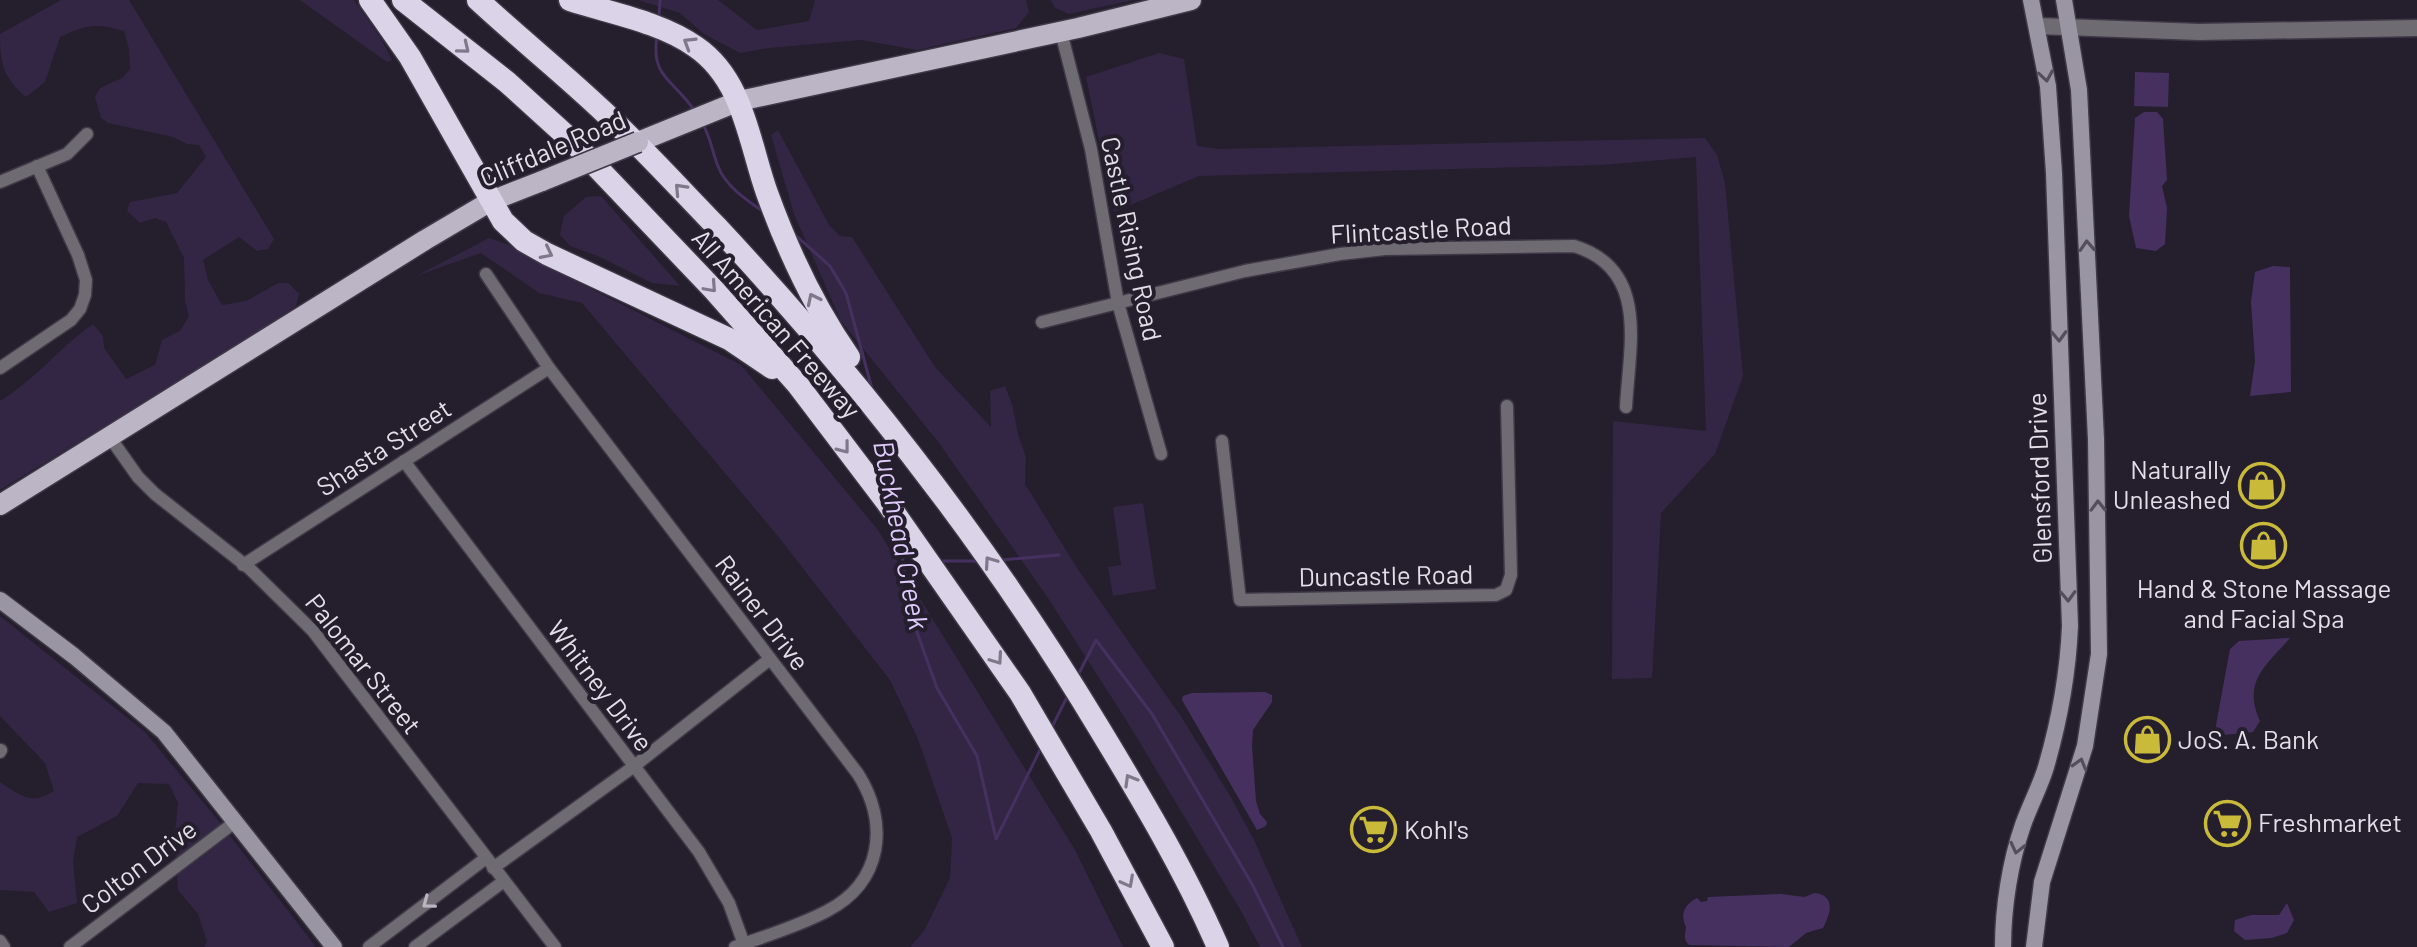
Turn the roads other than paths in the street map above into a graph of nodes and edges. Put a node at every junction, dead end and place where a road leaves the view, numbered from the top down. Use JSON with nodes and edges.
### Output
{"nodes":[{"id":1,"x":370,"y":0,"type":"edge"},
{"id":2,"x":403,"y":0,"type":"edge"},
{"id":3,"x":478,"y":0,"type":"edge"},
{"id":4,"x":570,"y":0,"type":"edge"},
{"id":5,"x":1191,"y":0,"type":"edge"},
{"id":6,"x":2031,"y":0,"type":"edge"},
{"id":7,"x":2064,"y":0,"type":"edge"},
{"id":8,"x":1163,"y":4,"type":"edge"},
{"id":9,"x":2038,"y":26,"type":"junction"},
{"id":10,"x":2069,"y":28,"type":"junction"},
{"id":11,"x":2417,"y":28,"type":"edge"},
{"id":12,"x":1061,"y":32,"type":"junction"},
{"id":13,"x":739,"y":101,"type":"junction"},
{"id":14,"x":87,"y":134,"type":"dead end"},
{"id":15,"x":37,"y":166,"type":"junction"},
{"id":16,"x":0,"y":182,"type":"edge"},
{"id":17,"x":491,"y":201,"type":"junction"},
{"id":18,"x":486,"y":274,"type":"dead end"},
{"id":19,"x":1118,"y":303,"type":"junction"},
{"id":20,"x":1042,"y":322,"type":"dead end"},
{"id":21,"x":0,"y":368,"type":"edge"},
{"id":22,"x":549,"y":368,"type":"junction"},
{"id":23,"x":798,"y":385,"type":"junction"},
{"id":24,"x":1507,"y":406,"type":"dead end"},
{"id":25,"x":1626,"y":407,"type":"dead end"},
{"id":26,"x":109,"y":436,"type":"junction"},
{"id":27,"x":1222,"y":441,"type":"dead end"},
{"id":28,"x":1161,"y":454,"type":"dead end"},
{"id":29,"x":916,"y":458,"type":"junction"},
{"id":30,"x":404,"y":461,"type":"junction"},
{"id":31,"x":0,"y":505,"type":"edge"},
{"id":32,"x":243,"y":565,"type":"junction"},
{"id":33,"x":0,"y":600,"type":"edge"},
{"id":34,"x":770,"y":659,"type":"junction"},
{"id":35,"x":633,"y":767,"type":"junction"},
{"id":36,"x":235,"y":822,"type":"junction"},
{"id":37,"x":490,"y":863,"type":"junction"},
{"id":38,"x":504,"y":881,"type":"junction"},
{"id":39,"x":0,"y":941,"type":"edge"},
{"id":40,"x":741,"y":946,"type":"edge"},
{"id":41,"x":4,"y":947,"type":"edge"},
{"id":42,"x":70,"y":947,"type":"edge"},
{"id":43,"x":334,"y":947,"type":"edge"},
{"id":44,"x":369,"y":947,"type":"edge"},
{"id":45,"x":415,"y":947,"type":"edge"},
{"id":46,"x":555,"y":947,"type":"edge"},
{"id":47,"x":1163,"y":947,"type":"edge"},
{"id":48,"x":1220,"y":947,"type":"edge"},
{"id":49,"x":2003,"y":947,"type":"edge"},
{"id":50,"x":2034,"y":947,"type":"edge"}],
"edges":[{"from":1,"to":17,"type":"highway"},
{"from":2,"to":23,"type":"highway","name":"All American Freeway","one_way":true},
{"from":29,"to":3,"type":"highway","name":"All American Freeway","one_way":true},
{"from":13,"to":4,"type":"highway","one_way":true},
{"from":5,"to":8,"type":"main road","name":"Cliffdale Road"},
{"from":6,"to":9,"type":"main road","name":"Glensford Drive"},
{"from":7,"to":10,"type":"main road"},
{"from":8,"to":12,"type":"main road","name":"Cliffdale Road"},
{"from":9,"to":10,"type":"street"},
{"from":9,"to":49,"type":"main road","name":"Glensford Drive","one_way":true},
{"from":10,"to":11,"type":"street"},
{"from":50,"to":10,"type":"main road","one_way":true},
{"from":12,"to":13,"type":"main road","name":"Cliffdale Road"},
{"from":12,"to":19,"type":"street","name":"Castle Rising Road"},
{"from":13,"to":17,"type":"main road","name":"Cliffdale Road","bridge":true},
{"from":29,"to":13,"type":"highway","one_way":true},
{"from":14,"to":15,"type":"street"},
{"from":15,"to":16,"type":"street"},
{"from":15,"to":21,"type":"street"},
{"from":17,"to":23,"type":"highway","one_way":true},
{"from":17,"to":26,"type":"main road","name":"Cliffdale Road"},
{"from":18,"to":22,"type":"street","name":"Rainer Drive"},
{"from":19,"to":20,"type":"street","name":"Flintcastle Road"},
{"from":19,"to":25,"type":"street","name":"Flintcastle Road"},
{"from":19,"to":28,"type":"street","name":"Castle Rising Road"},
{"from":22,"to":30,"type":"street","name":"Shasta Street"},
{"from":22,"to":34,"type":"street","name":"Rainer Drive"},
{"from":23,"to":47,"type":"highway","name":"All American Freeway","one_way":true},
{"from":24,"to":27,"type":"street","name":"Duncastle Road"},
{"from":26,"to":31,"type":"main road","name":"Cliffdale Road"},
{"from":26,"to":32,"type":"street","name":"Palomar Street"},
{"from":48,"to":29,"type":"highway","name":"All American Freeway","one_way":true},
{"from":30,"to":32,"type":"street","name":"Shasta Street"},
{"from":30,"to":35,"type":"street","name":"Whitney Drive"},
{"from":32,"to":37,"type":"street","name":"Palomar Street"},
{"from":33,"to":36,"type":"main road"},
{"from":34,"to":35,"type":"street"},
{"from":34,"to":40,"type":"street","name":"Rainer Drive"},
{"from":35,"to":37,"type":"street"},
{"from":35,"to":40,"type":"street","name":"Whitney Drive"},
{"from":36,"to":42,"type":"street","name":"Colton Drive"},
{"from":36,"to":43,"type":"main road"},
{"from":37,"to":38,"type":"street","name":"Palomar Street"},
{"from":37,"to":44,"type":"street","one_way":true},
{"from":38,"to":45,"type":"street"},
{"from":38,"to":46,"type":"street","name":"Palomar Street"},
{"from":39,"to":41,"type":"street"}]}
